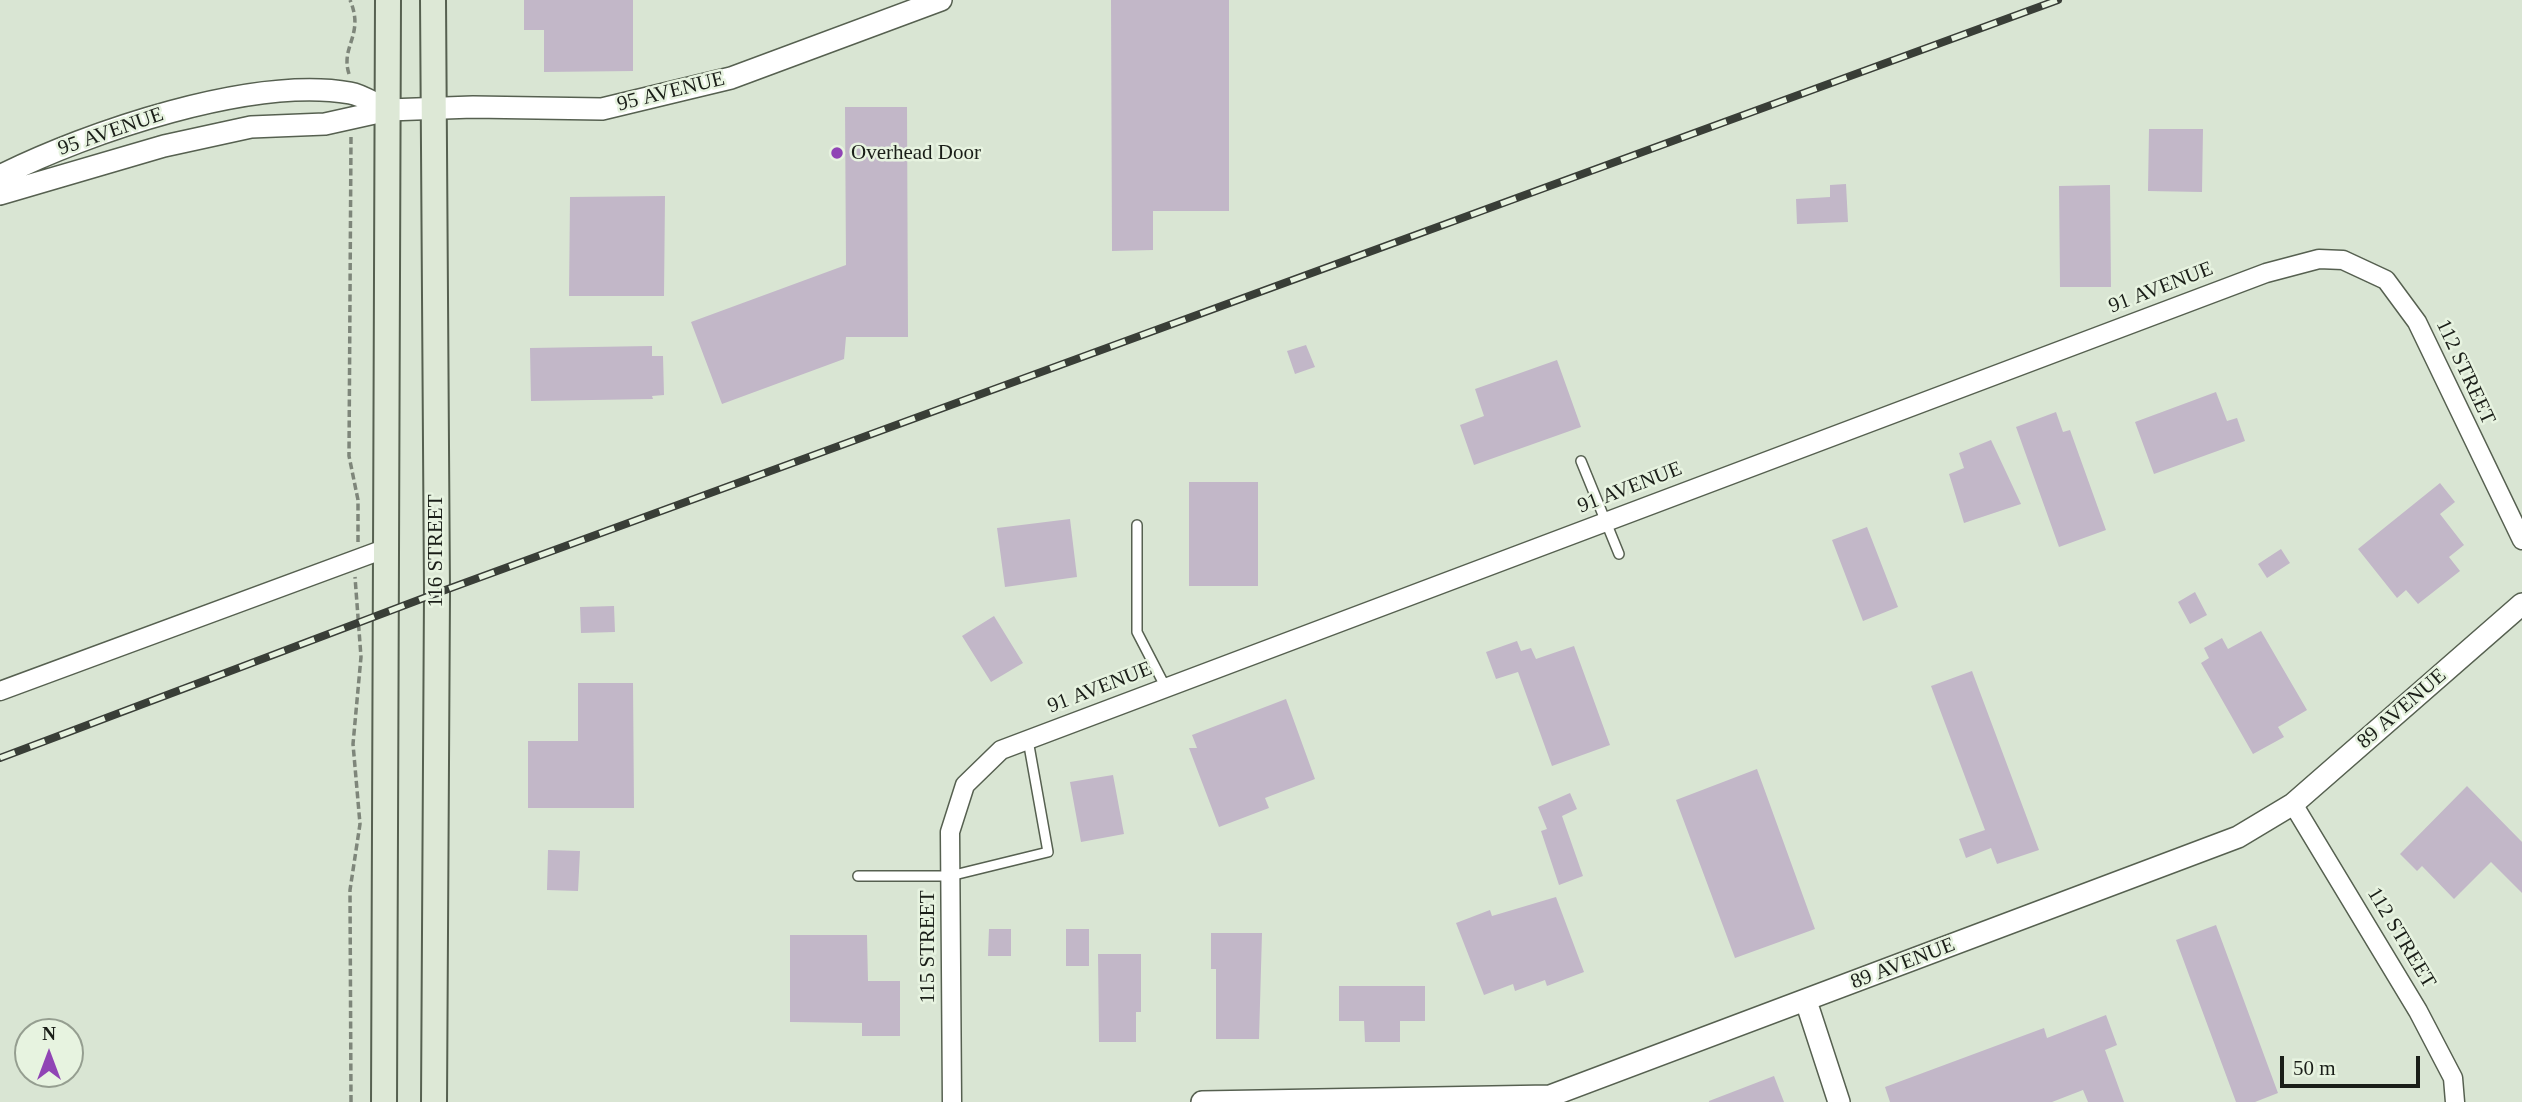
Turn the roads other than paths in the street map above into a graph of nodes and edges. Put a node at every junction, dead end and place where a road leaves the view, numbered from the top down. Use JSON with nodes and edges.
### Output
{"nodes":[{"id":1,"x":388,"y":0,"type":"edge"},
{"id":2,"x":433,"y":0,"type":"edge"},
{"id":3,"x":941,"y":0,"type":"edge"},
{"id":4,"x":432,"y":109,"type":"junction"},
{"id":5,"x":388,"y":110,"type":"junction"},
{"id":6,"x":0,"y":176,"type":"edge"},
{"id":7,"x":0,"y":194,"type":"edge"},
{"id":8,"x":2333,"y":259,"type":"joint"},
{"id":9,"x":1581,"y":461,"type":"dead end"},
{"id":10,"x":1606,"y":522,"type":"junction"},
{"id":11,"x":1137,"y":525,"type":"dead end"},
{"id":12,"x":2522,"y":540,"type":"edge"},
{"id":13,"x":387,"y":548,"type":"junction"},
{"id":14,"x":1619,"y":554,"type":"dead end"},
{"id":15,"x":2522,"y":604,"type":"edge"},
{"id":16,"x":1166,"y":688,"type":"junction"},
{"id":17,"x":0,"y":691,"type":"edge"},
{"id":18,"x":1028,"y":740,"type":"junction"},
{"id":19,"x":963,"y":793,"type":"joint"},
{"id":20,"x":2293,"y":804,"type":"junction"},
{"id":21,"x":858,"y":876,"type":"dead end"},
{"id":22,"x":950,"y":876,"type":"junction"},
{"id":23,"x":1805,"y":1001,"type":"junction"},
{"id":24,"x":384,"y":1102,"type":"edge"},
{"id":25,"x":434,"y":1102,"type":"edge"},
{"id":26,"x":952,"y":1102,"type":"edge"},
{"id":27,"x":1202,"y":1102,"type":"edge"},
{"id":28,"x":1839,"y":1102,"type":"edge"},
{"id":29,"x":2455,"y":1102,"type":"edge"}],
"edges":[{"from":1,"to":5,"type":"main road"},
{"from":2,"to":4,"type":"main road","name":"116 STREET"},
{"from":3,"to":4,"type":"street","name":"95 AVENUE"},
{"from":4,"to":5,"type":"street","name":"95 AVENUE"},
{"from":4,"to":25,"type":"main road","name":"116 STREET"},
{"from":5,"to":6,"type":"street","name":"95 AVENUE"},
{"from":5,"to":7,"type":"street","name":"95 AVENUE"},
{"from":5,"to":13,"type":"main road"},
{"from":8,"to":10,"type":"street","name":"91 AVENUE"},
{"from":8,"to":12,"type":"street","name":"112 STREET"},
{"from":9,"to":10,"type":"lane"},
{"from":10,"to":14,"type":"lane"},
{"from":10,"to":16,"type":"street","name":"91 AVENUE"},
{"from":11,"to":16,"type":"lane"},
{"from":13,"to":17,"type":"street"},
{"from":13,"to":24,"type":"main road"},
{"from":15,"to":20,"type":"street","name":"89 AVENUE"},
{"from":16,"to":18,"type":"street","name":"91 AVENUE"},
{"from":18,"to":19,"type":"street","name":"91 AVENUE"},
{"from":18,"to":22,"type":"lane"},
{"from":19,"to":22,"type":"street","name":"115 STREET"},
{"from":20,"to":23,"type":"street","name":"89 AVENUE"},
{"from":20,"to":29,"type":"street","name":"112 STREET"},
{"from":21,"to":22,"type":"lane"},
{"from":22,"to":26,"type":"street","name":"115 STREET"},
{"from":23,"to":27,"type":"street","name":"89 AVENUE"},
{"from":23,"to":28,"type":"street"}]}
